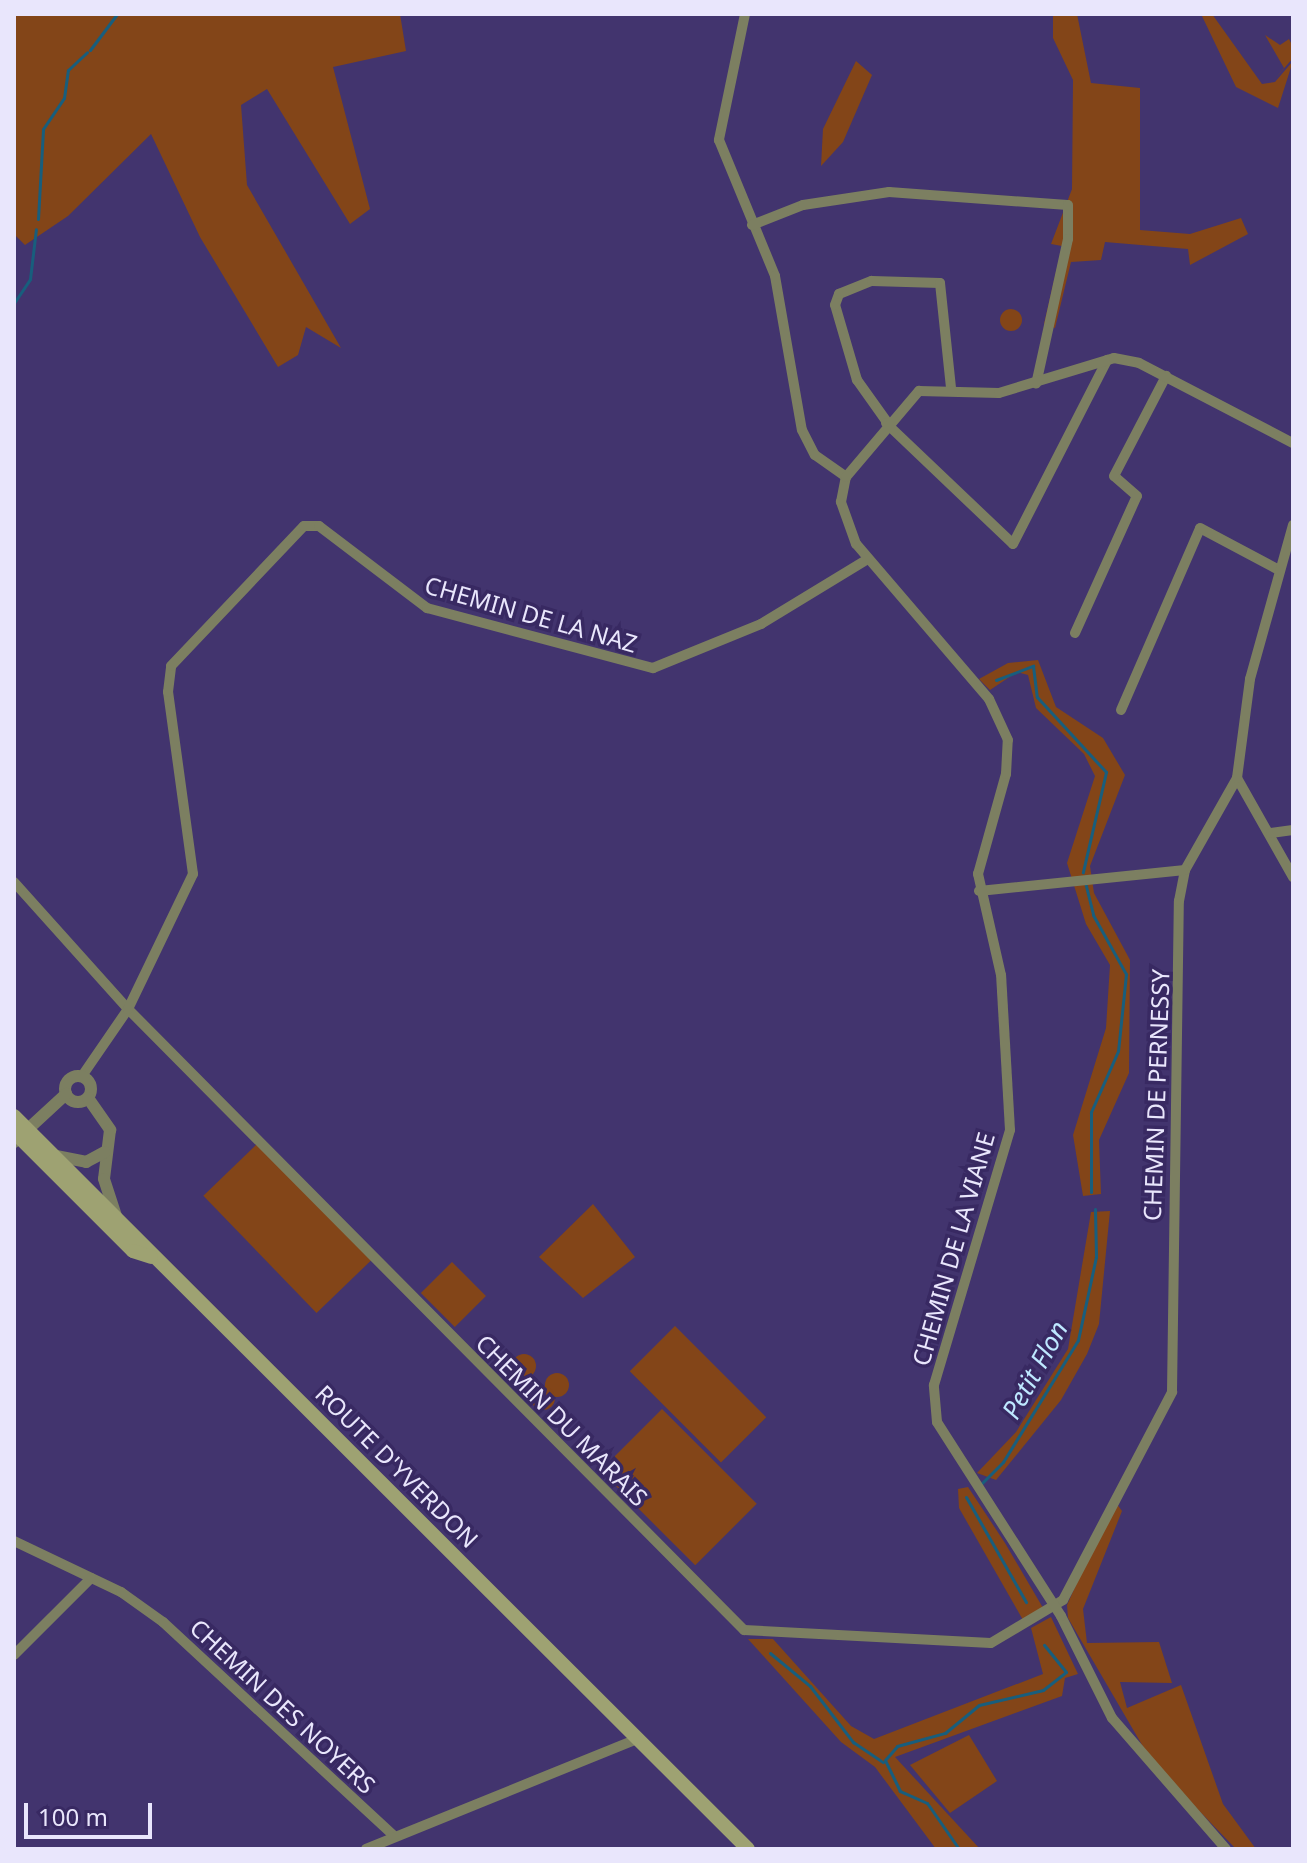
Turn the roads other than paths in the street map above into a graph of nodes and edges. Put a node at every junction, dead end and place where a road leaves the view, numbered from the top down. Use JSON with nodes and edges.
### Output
{"nodes":[{"id":1,"x":745,"y":14,"type":"edge"},
{"id":2,"x":752,"y":225,"type":"junction"},
{"id":3,"x":1107,"y":360,"type":"junction"},
{"id":4,"x":1166,"y":376,"type":"junction"},
{"id":5,"x":1036,"y":384,"type":"junction"},
{"id":6,"x":951,"y":388,"type":"junction"},
{"id":7,"x":887,"y":422,"type":"junction"},
{"id":8,"x":1293,"y":443,"type":"edge"},
{"id":9,"x":846,"y":477,"type":"junction"},
{"id":10,"x":1293,"y":525,"type":"edge"},
{"id":11,"x":868,"y":559,"type":"junction"},
{"id":12,"x":1279,"y":570,"type":"junction"},
{"id":13,"x":1075,"y":633,"type":"dead end"},
{"id":14,"x":1121,"y":710,"type":"dead end"},
{"id":15,"x":1237,"y":778,"type":"junction"},
{"id":16,"x":1293,"y":830,"type":"edge"},
{"id":17,"x":1271,"y":833,"type":"junction"},
{"id":18,"x":1185,"y":870,"type":"junction"},
{"id":19,"x":1293,"y":877,"type":"edge"},
{"id":20,"x":14,"y":882,"type":"edge"},
{"id":21,"x":979,"y":891,"type":"junction"},
{"id":22,"x":128,"y":1009,"type":"junction"},
{"id":23,"x":82,"y":1076,"type":"junction"},
{"id":24,"x":66,"y":1094,"type":"junction"},
{"id":25,"x":88,"y":1098,"type":"junction"},
{"id":26,"x":14,"y":1116,"type":"edge"},
{"id":27,"x":15,"y":1138,"type":"edge"},
{"id":28,"x":105,"y":1152,"type":"junction"},
{"id":29,"x":51,"y":1154,"type":"junction"},
{"id":30,"x":119,"y":1222,"type":"junction"},
{"id":31,"x":154,"y":1258,"type":"junction"},
{"id":32,"x":14,"y":1541,"type":"edge"},
{"id":33,"x":91,"y":1578,"type":"junction"},
{"id":34,"x":1055,"y":1609,"type":"junction"},
{"id":35,"x":14,"y":1655,"type":"edge"},
{"id":36,"x":639,"y":1738,"type":"junction"},
{"id":37,"x":395,"y":1837,"type":"junction"},
{"id":38,"x":366,"y":1849,"type":"edge"},
{"id":39,"x":748,"y":1849,"type":"edge"},
{"id":40,"x":1226,"y":1849,"type":"edge"}],
"edges":[{"from":1,"to":2,"type":"street"},
{"from":2,"to":5,"type":"street"},
{"from":2,"to":9,"type":"street"},
{"from":3,"to":4,"type":"street"},
{"from":3,"to":5,"type":"street"},
{"from":3,"to":7,"type":"street"},
{"from":4,"to":8,"type":"street"},
{"from":4,"to":13,"type":"street"},
{"from":5,"to":6,"type":"street"},
{"from":6,"to":7,"type":"street"},
{"from":6,"to":7,"type":"street"},
{"from":7,"to":9,"type":"street"},
{"from":9,"to":11,"type":"street","name":"CHEMIN DE LA VIANE"},
{"from":10,"to":12,"type":"street","name":"CHEMIN DE PERNESSY"},
{"from":11,"to":21,"type":"street","name":"CHEMIN DE LA VIANE"},
{"from":11,"to":22,"type":"street","name":"CHEMIN DE LA NAZ"},
{"from":12,"to":14,"type":"street"},
{"from":12,"to":15,"type":"street","name":"CHEMIN DE PERNESSY"},
{"from":15,"to":17,"type":"street"},
{"from":15,"to":18,"type":"street","name":"CHEMIN DE PERNESSY"},
{"from":16,"to":17,"type":"street"},
{"from":17,"to":19,"type":"street"},
{"from":18,"to":21,"type":"street"},
{"from":18,"to":34,"type":"street","name":"CHEMIN DE PERNESSY"},
{"from":20,"to":22,"type":"street","name":"CHEMIN DU MARAIS"},
{"from":21,"to":34,"type":"street","name":"CHEMIN DE LA VIANE"},
{"from":22,"to":23,"type":"street"},
{"from":22,"to":34,"type":"street","name":"CHEMIN DU MARAIS"},
{"from":23,"to":24,"type":"street"},
{"from":23,"to":25,"type":"street"},
{"from":24,"to":25,"type":"street"},
{"from":24,"to":27,"type":"street"},
{"from":25,"to":28,"type":"street"},
{"from":26,"to":29,"type":"main road","name":"ROUTE D'YVERDON"},
{"from":27,"to":31,"type":"main road"},
{"from":28,"to":29,"type":"street"},
{"from":28,"to":30,"type":"street"},
{"from":29,"to":30,"type":"main road","name":"ROUTE D'YVERDON"},
{"from":30,"to":31,"type":"main road","name":"ROUTE D'YVERDON"},
{"from":31,"to":36,"type":"main road","name":"ROUTE D'YVERDON"},
{"from":32,"to":33,"type":"street","name":"CHEMIN DES NOYERS"},
{"from":33,"to":35,"type":"street"},
{"from":33,"to":37,"type":"street","name":"CHEMIN DES NOYERS"},
{"from":34,"to":40,"type":"street","name":"CHEMIN DE LA VIANE"},
{"from":36,"to":37,"type":"street"},
{"from":36,"to":39,"type":"main road","name":"ROUTE D'YVERDON"},
{"from":37,"to":38,"type":"street"}]}
